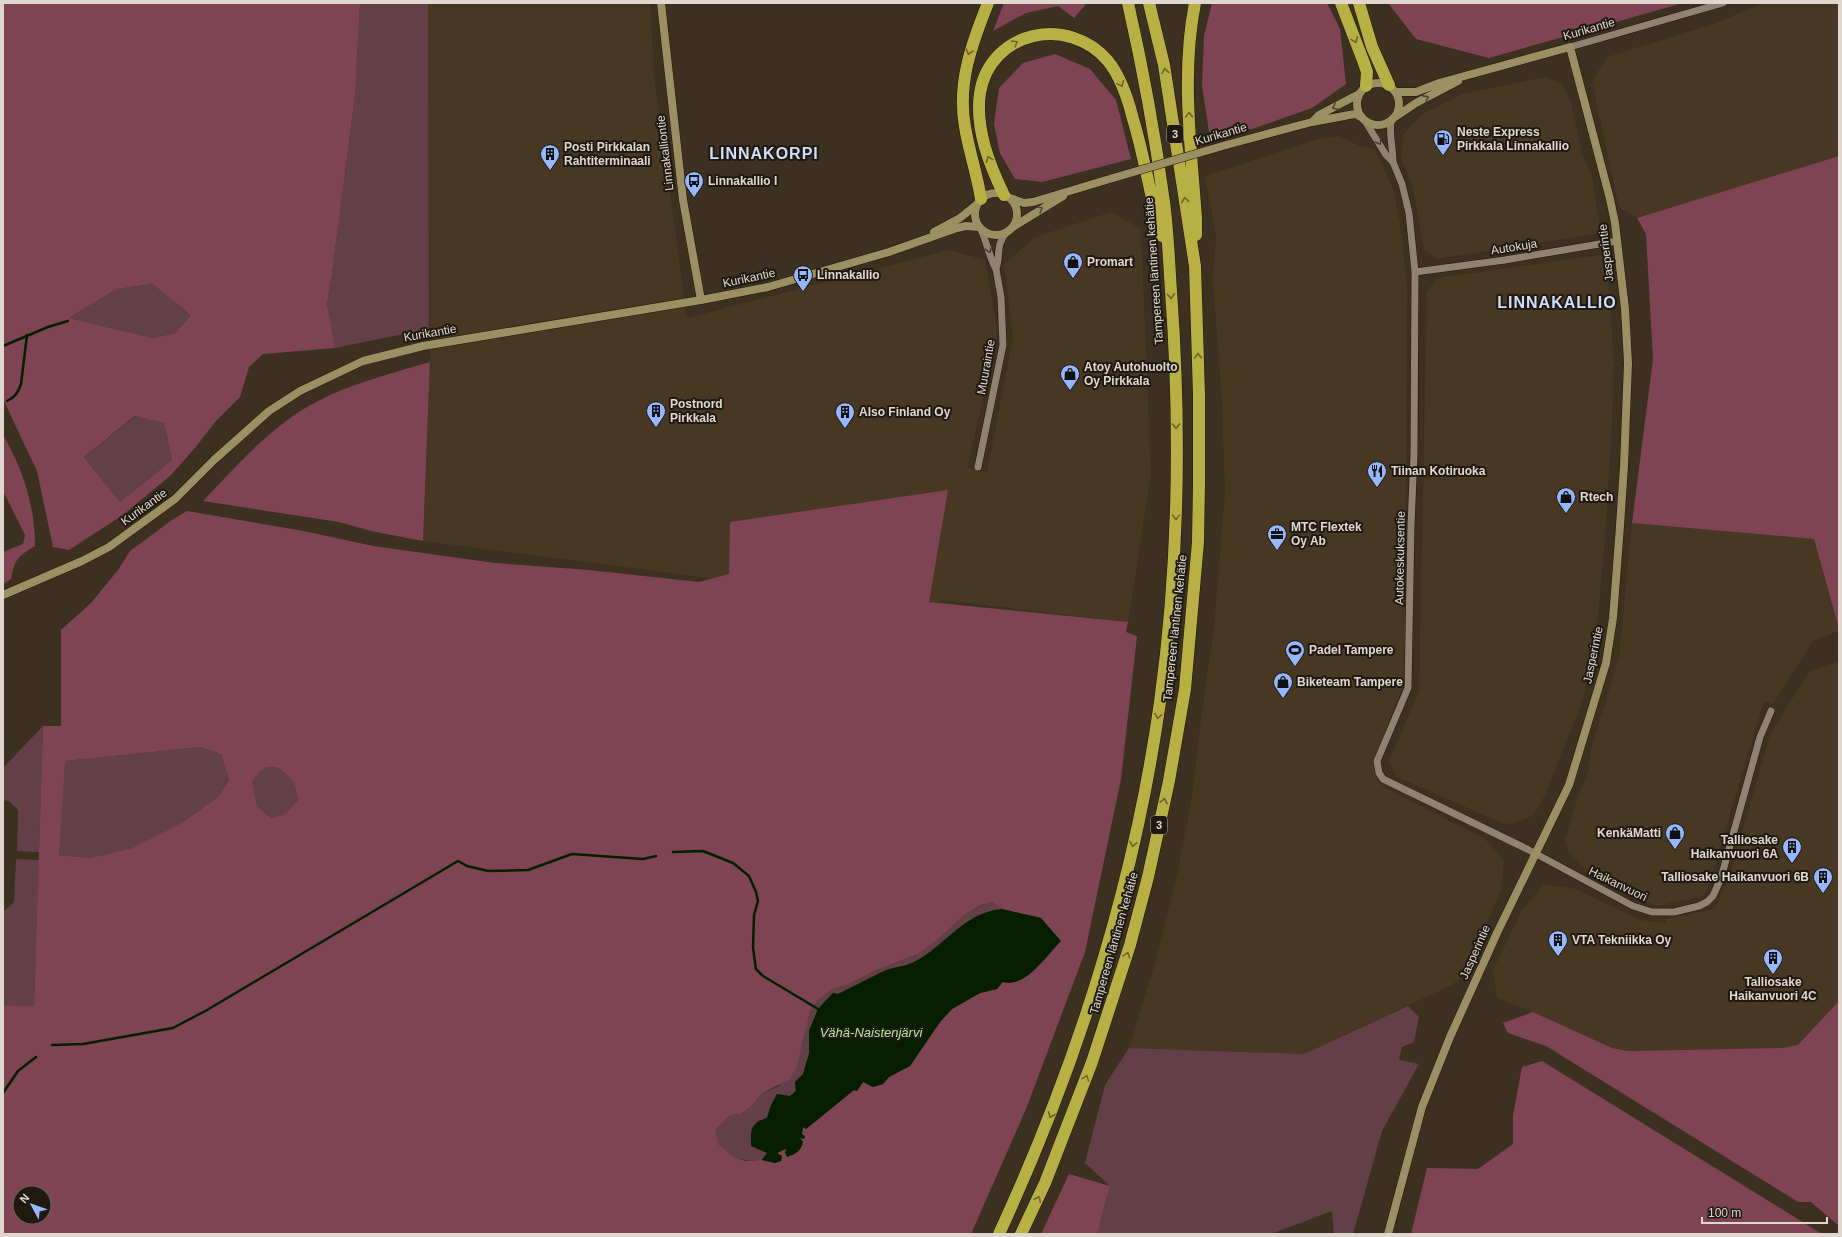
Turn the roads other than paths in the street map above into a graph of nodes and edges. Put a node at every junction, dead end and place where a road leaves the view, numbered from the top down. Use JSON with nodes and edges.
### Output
{"nodes":[{"id":1,"x":661,"y":3,"type":"edge"},
{"id":2,"x":988,"y":3,"type":"edge"},
{"id":3,"x":1128,"y":3,"type":"edge"},
{"id":4,"x":1149,"y":3,"type":"edge"},
{"id":5,"x":1195,"y":3,"type":"edge"},
{"id":6,"x":1341,"y":3,"type":"edge"},
{"id":7,"x":1359,"y":3,"type":"edge"},
{"id":8,"x":1723,"y":3,"type":"edge"},
{"id":9,"x":1570,"y":47,"type":"junction"},
{"id":10,"x":1461,"y":78,"type":"junction"},
{"id":11,"x":1392,"y":89,"type":"junction"},
{"id":12,"x":1363,"y":90,"type":"junction"},
{"id":13,"x":1363,"y":119,"type":"junction"},
{"id":14,"x":1392,"y":120,"type":"junction"},
{"id":15,"x":1312,"y":122,"type":"junction"},
{"id":16,"x":1393,"y":162,"type":"junction"},
{"id":17,"x":1068,"y":193,"type":"junction"},
{"id":18,"x":1007,"y":196,"type":"junction"},
{"id":19,"x":979,"y":201,"type":"junction"},
{"id":20,"x":980,"y":228,"type":"junction"},
{"id":21,"x":1009,"y":229,"type":"junction"},
{"id":22,"x":924,"y":239,"type":"junction"},
{"id":23,"x":1617,"y":241,"type":"junction"},
{"id":24,"x":1168,"y":257,"type":"junction"},
{"id":25,"x":1195,"y":266,"type":"junction"},
{"id":26,"x":996,"y":269,"type":"junction"},
{"id":27,"x":1415,"y":272,"type":"junction"},
{"id":28,"x":700,"y":300,"type":"junction"},
{"id":29,"x":978,"y":467,"type":"dead end"},
{"id":30,"x":3,"y":595,"type":"edge"},
{"id":31,"x":1771,"y":711,"type":"dead end"},
{"id":32,"x":1536,"y":854,"type":"junction"},
{"id":33,"x":999,"y":1234,"type":"edge"},
{"id":34,"x":1021,"y":1234,"type":"edge"},
{"id":35,"x":1388,"y":1234,"type":"edge"}],
"edges":[{"from":1,"to":28,"type":"main road","name":"Linnakalliontie"},
{"from":2,"to":19,"type":"highway","one_way":true},
{"from":3,"to":24,"type":"highway","name":"Tampereen läntinen kehätie","number":"3"},
{"from":25,"to":4,"type":"highway","name":"Tampereen läntinen kehätie","number":"3","one_way":true},
{"from":25,"to":5,"type":"highway","one_way":true},
{"from":6,"to":12,"type":"highway","one_way":true},
{"from":7,"to":11,"type":"highway"},
{"from":8,"to":9,"type":"street","name":"Kurikantie"},
{"from":9,"to":10,"type":"main road","name":"Kurikantie"},
{"from":9,"to":23,"type":"main road","name":"Jasperintie"},
{"from":10,"to":11,"type":"main road","name":"Kurikantie"},
{"from":14,"to":10,"type":"main road","name":"Kurikantie","one_way":true},
{"from":11,"to":12,"type":"main road"},
{"from":11,"to":14,"type":"main road"},
{"from":12,"to":13,"type":"main road"},
{"from":12,"to":15,"type":"main road","name":"Kurikantie","one_way":true},
{"from":13,"to":14,"type":"main road"},
{"from":13,"to":15,"type":"main road","name":"Kurikantie"},
{"from":13,"to":16,"type":"street","name":"Autokeskuksentie","one_way":true},
{"from":14,"to":16,"type":"street","name":"Autokeskuksentie"},
{"from":15,"to":17,"type":"main road","name":"Kurikantie","bridge":true},
{"from":16,"to":27,"type":"street","name":"Autokeskuksentie"},
{"from":17,"to":18,"type":"main road","name":"Kurikantie"},
{"from":21,"to":17,"type":"main road","name":"Kurikantie","one_way":true},
{"from":18,"to":19,"type":"main road"},
{"from":18,"to":21,"type":"main road"},
{"from":18,"to":24,"type":"highway","one_way":true},
{"from":19,"to":20,"type":"main road"},
{"from":19,"to":22,"type":"main road","name":"Kurikantie"},
{"from":20,"to":21,"type":"main road"},
{"from":20,"to":22,"type":"main road","name":"Kurikantie"},
{"from":20,"to":26,"type":"street","name":"Muuraintie","one_way":true},
{"from":21,"to":26,"type":"street","name":"Muuraintie"},
{"from":22,"to":28,"type":"main road","name":"Kurikantie"},
{"from":23,"to":27,"type":"street","name":"Autokuja"},
{"from":23,"to":32,"type":"main road","name":"Jasperintie"},
{"from":24,"to":33,"type":"highway","name":"Tampereen läntinen kehätie","number":"3","one_way":true},
{"from":34,"to":25,"type":"highway","name":"Tampereen läntinen kehätie","number":"3","one_way":true},
{"from":26,"to":29,"type":"street","name":"Muuraintie"},
{"from":27,"to":32,"type":"street","name":"Autokeskuksentie"},
{"from":28,"to":30,"type":"main road","name":"Kurikantie"},
{"from":31,"to":32,"type":"street","name":"Haikanvuori"},
{"from":32,"to":35,"type":"main road","name":"Jasperintie"}]}
